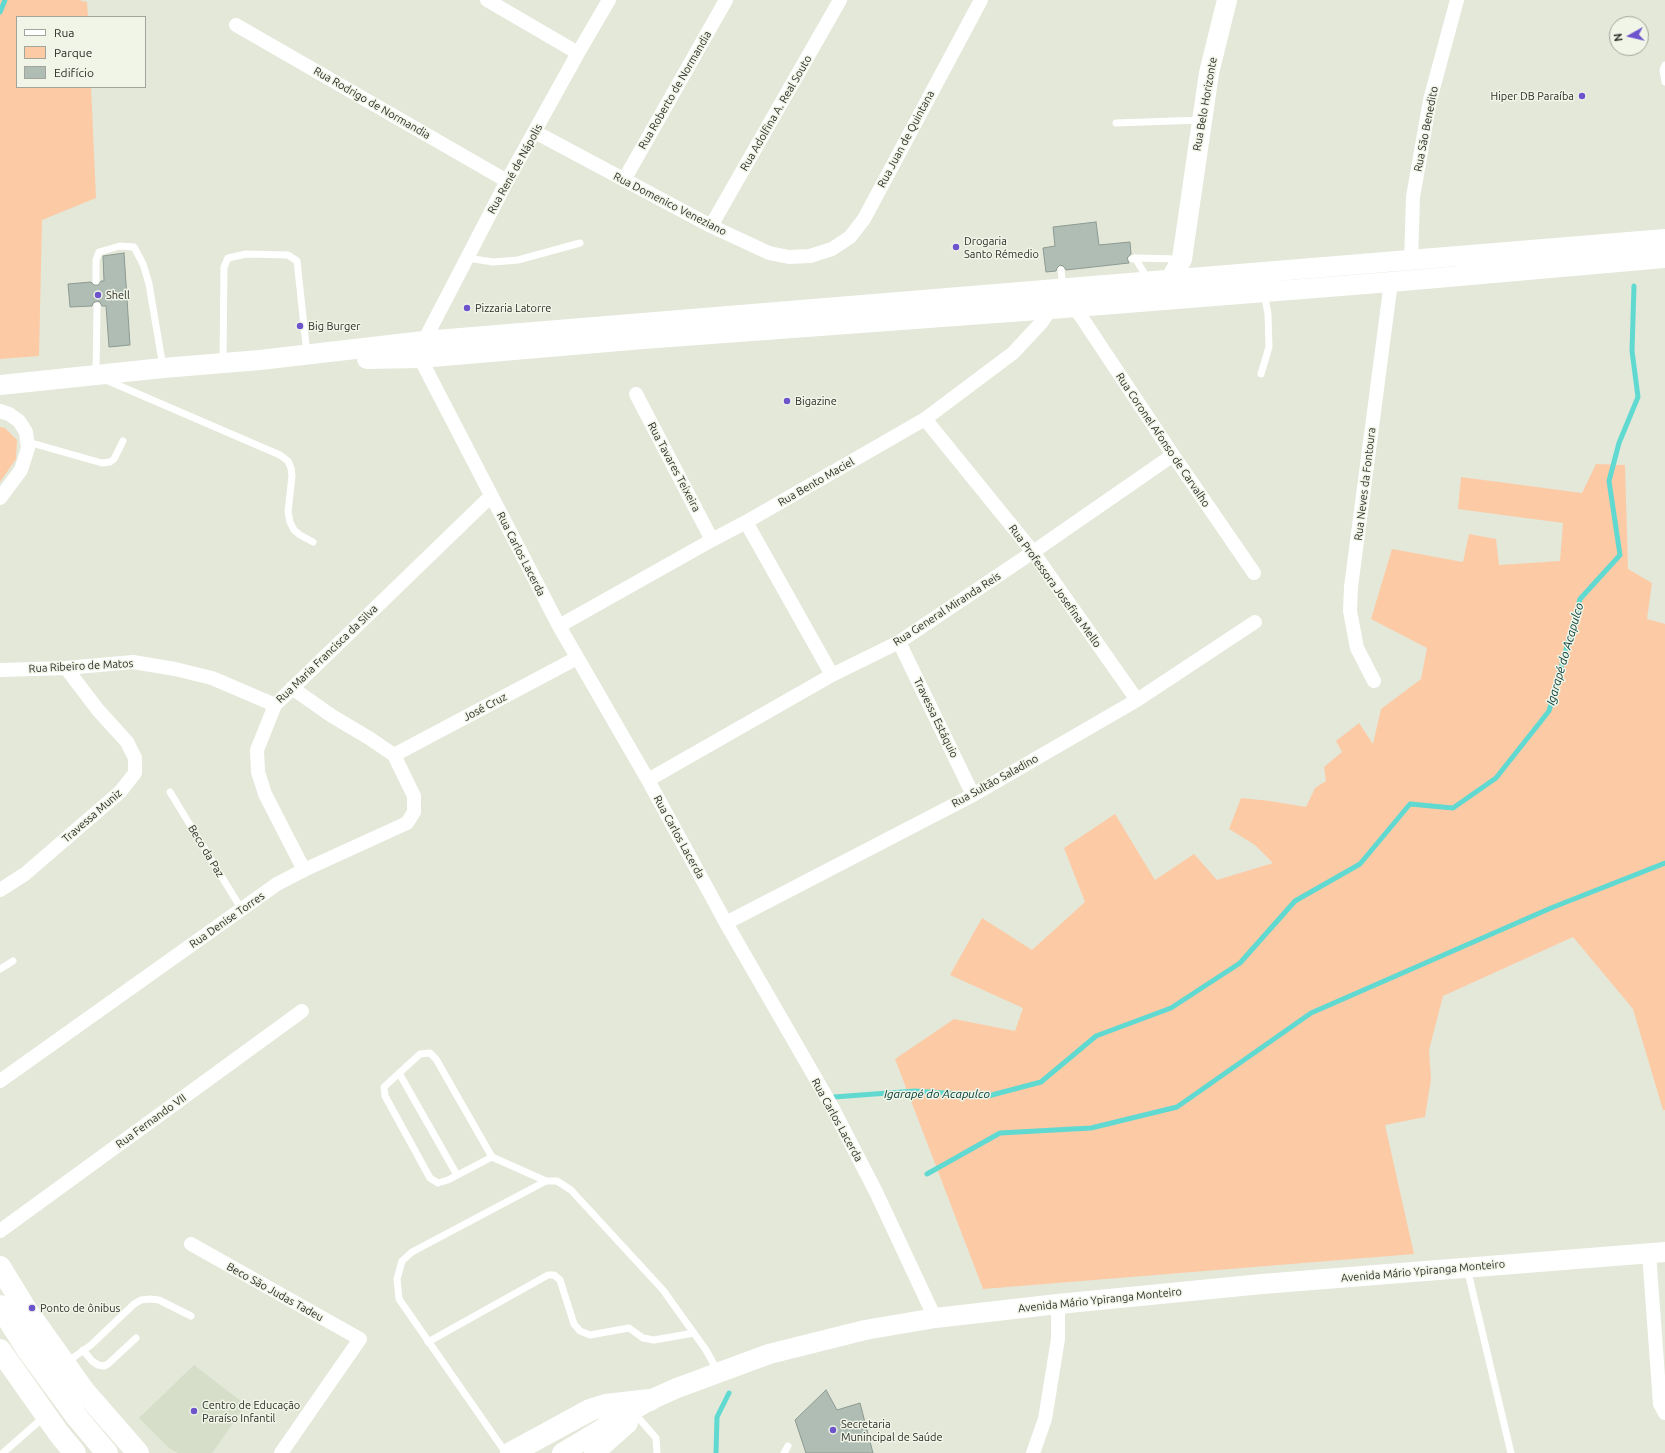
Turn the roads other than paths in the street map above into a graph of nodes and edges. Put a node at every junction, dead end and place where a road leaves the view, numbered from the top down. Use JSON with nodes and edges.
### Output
{"nodes":[{"id":1,"x":487,"y":0,"type":"edge"},
{"id":2,"x":609,"y":0,"type":"edge"},
{"id":3,"x":726,"y":0,"type":"edge"},
{"id":4,"x":840,"y":0,"type":"edge"},
{"id":5,"x":981,"y":0,"type":"edge"},
{"id":6,"x":1227,"y":0,"type":"edge"},
{"id":7,"x":1457,"y":0,"type":"edge"},
{"id":8,"x":236,"y":25,"type":"dead end"},
{"id":9,"x":578,"y":53,"type":"junction"},
{"id":10,"x":1665,"y":65,"type":"edge"},
{"id":11,"x":1665,"y":82,"type":"edge"},
{"id":12,"x":1202,"y":120,"type":"junction"},
{"id":13,"x":1116,"y":123,"type":"dead end"},
{"id":14,"x":535,"y":132,"type":"junction"},
{"id":15,"x":624,"y":180,"type":"junction"},
{"id":16,"x":507,"y":181,"type":"junction"},
{"id":17,"x":1188,"y":208,"type":"junction"},
{"id":18,"x":711,"y":226,"type":"junction"},
{"id":19,"x":1665,"y":239,"type":"edge"},
{"id":20,"x":580,"y":243,"type":"dead end"},
{"id":21,"x":810,"y":256,"type":"joint"},
{"id":22,"x":467,"y":258,"type":"junction"},
{"id":23,"x":1665,"y":258,"type":"edge"},
{"id":24,"x":1182,"y":259,"type":"junction"},
{"id":25,"x":1411,"y":261,"type":"junction"},
{"id":26,"x":1204,"y":276,"type":"junction"},
{"id":27,"x":1170,"y":280,"type":"junction"},
{"id":28,"x":1149,"y":281,"type":"junction"},
{"id":29,"x":96,"y":282,"type":"dead end"},
{"id":30,"x":1391,"y":282,"type":"junction"},
{"id":31,"x":1264,"y":292,"type":"junction"},
{"id":32,"x":97,"y":306,"type":"dead end"},
{"id":33,"x":1074,"y":306,"type":"junction"},
{"id":34,"x":1051,"y":309,"type":"junction"},
{"id":35,"x":779,"y":320,"type":"junction"},
{"id":36,"x":422,"y":349,"type":"junction"},
{"id":37,"x":307,"y":355,"type":"junction"},
{"id":38,"x":260,"y":360,"type":"junction"},
{"id":39,"x":223,"y":364,"type":"junction"},
{"id":40,"x":163,"y":368,"type":"junction"},
{"id":41,"x":1261,"y":374,"type":"dead end"},
{"id":42,"x":96,"y":376,"type":"junction"},
{"id":43,"x":0,"y":385,"type":"edge"},
{"id":44,"x":636,"y":394,"type":"dead end"},
{"id":45,"x":0,"y":411,"type":"edge"},
{"id":46,"x":925,"y":419,"type":"junction"},
{"id":47,"x":123,"y":441,"type":"dead end"},
{"id":48,"x":28,"y":442,"type":"junction"},
{"id":49,"x":1173,"y":455,"type":"junction"},
{"id":50,"x":491,"y":496,"type":"junction"},
{"id":51,"x":0,"y":498,"type":"edge"},
{"id":52,"x":746,"y":522,"type":"junction"},
{"id":53,"x":712,"y":540,"type":"junction"},
{"id":54,"x":313,"y":542,"type":"dead end"},
{"id":55,"x":1034,"y":552,"type":"junction"},
{"id":56,"x":1254,"y":572,"type":"dead end"},
{"id":57,"x":1255,"y":622,"type":"dead end"},
{"id":58,"x":559,"y":626,"type":"junction"},
{"id":59,"x":899,"y":642,"type":"junction"},
{"id":60,"x":577,"y":658,"type":"junction"},
{"id":61,"x":66,"y":668,"type":"junction"},
{"id":62,"x":0,"y":670,"type":"edge"},
{"id":63,"x":832,"y":675,"type":"junction"},
{"id":64,"x":1374,"y":681,"type":"dead end"},
{"id":65,"x":292,"y":688,"type":"junction"},
{"id":66,"x":1137,"y":700,"type":"junction"},
{"id":67,"x":275,"y":705,"type":"junction"},
{"id":68,"x":394,"y":755,"type":"junction"},
{"id":69,"x":648,"y":780,"type":"junction"},
{"id":70,"x":170,"y":792,"type":"dead end"},
{"id":71,"x":973,"y":794,"type":"junction"},
{"id":72,"x":304,"y":870,"type":"junction"},
{"id":73,"x":0,"y":890,"type":"edge"},
{"id":74,"x":242,"y":910,"type":"junction"},
{"id":75,"x":726,"y":923,"type":"junction"},
{"id":76,"x":13,"y":961,"type":"dead end"},
{"id":77,"x":0,"y":969,"type":"edge"},
{"id":78,"x":302,"y":1011,"type":"dead end"},
{"id":79,"x":399,"y":1073,"type":"junction"},
{"id":80,"x":0,"y":1081,"type":"edge"},
{"id":81,"x":492,"y":1157,"type":"junction"},
{"id":82,"x":457,"y":1175,"type":"junction"},
{"id":83,"x":546,"y":1181,"type":"junction"},
{"id":84,"x":0,"y":1231,"type":"edge"},
{"id":85,"x":190,"y":1244,"type":"dead end"},
{"id":86,"x":1657,"y":1253,"type":"edge"},
{"id":87,"x":0,"y":1267,"type":"edge"},
{"id":88,"x":1467,"y":1268,"type":"junction"},
{"id":89,"x":1058,"y":1304,"type":"junction"},
{"id":90,"x":0,"y":1306,"type":"edge"},
{"id":91,"x":191,"y":1316,"type":"dead end"},
{"id":92,"x":935,"y":1318,"type":"junction"},
{"id":93,"x":694,"y":1333,"type":"junction"},
{"id":94,"x":136,"y":1338,"type":"dead end"},
{"id":95,"x":428,"y":1342,"type":"junction"},
{"id":96,"x":0,"y":1350,"type":"edge"},
{"id":97,"x":83,"y":1350,"type":"junction"},
{"id":98,"x":65,"y":1364,"type":"junction"},
{"id":99,"x":718,"y":1372,"type":"junction"},
{"id":100,"x":643,"y":1408,"type":"junction"},
{"id":101,"x":1665,"y":1412,"type":"edge"},
{"id":102,"x":46,"y":1415,"type":"junction"},
{"id":103,"x":788,"y":1446,"type":"dead end"},
{"id":104,"x":3,"y":1453,"type":"edge"},
{"id":105,"x":75,"y":1453,"type":"edge"},
{"id":106,"x":107,"y":1453,"type":"edge"},
{"id":107,"x":138,"y":1453,"type":"edge"},
{"id":108,"x":281,"y":1453,"type":"edge"},
{"id":109,"x":506,"y":1453,"type":"edge"},
{"id":110,"x":511,"y":1453,"type":"edge"},
{"id":111,"x":562,"y":1453,"type":"edge"},
{"id":112,"x":594,"y":1453,"type":"edge"},
{"id":113,"x":658,"y":1453,"type":"edge"},
{"id":114,"x":784,"y":1453,"type":"edge"},
{"id":115,"x":1033,"y":1453,"type":"edge"},
{"id":116,"x":1511,"y":1453,"type":"edge"}],
"edges":[{"from":1,"to":9,"type":"street"},
{"from":2,"to":9,"type":"street","name":"Rua René de Nápolis"},
{"from":3,"to":15,"type":"street","name":"Rua Roberto de Normandia"},
{"from":4,"to":18,"type":"street","name":"Rua Adolfina A. Real Souto"},
{"from":5,"to":21,"type":"street","name":"Rua Juan de Quintana"},
{"from":6,"to":12,"type":"main road","name":"Rua Belo Horizonte"},
{"from":7,"to":25,"type":"street","name":"Rua São Benedito"},
{"from":8,"to":16,"type":"street","name":"Rua Rodrigo de Normandia"},
{"from":9,"to":14,"type":"street","name":"Rua René de Nápolis"},
{"from":10,"to":11,"type":"lane"},
{"from":12,"to":13,"type":"lane"},
{"from":12,"to":17,"type":"main road","name":"Rua Belo Horizonte"},
{"from":14,"to":15,"type":"street","name":"Rua Domenico Veneziano"},
{"from":14,"to":16,"type":"street","name":"Rua René de Nápolis"},
{"from":15,"to":18,"type":"street","name":"Rua Domenico Veneziano"},
{"from":16,"to":22,"type":"street","name":"Rua René de Nápolis"},
{"from":17,"to":24,"type":"main road","name":"Rua Belo Horizonte"},
{"from":17,"to":26,"type":"main road","name":"Rua Belo Horizonte"},
{"from":18,"to":21,"type":"street","name":"Rua Domenico Veneziano"},
{"from":19,"to":25,"type":"main road"},
{"from":20,"to":22,"type":"lane"},
{"from":22,"to":36,"type":"street","name":"Rua René de Nápolis"},
{"from":23,"to":30,"type":"main road"},
{"from":24,"to":27,"type":"main road","name":"Rua Belo Horizonte"},
{"from":24,"to":28,"type":"lane"},
{"from":25,"to":26,"type":"main road"},
{"from":26,"to":27,"type":"main road"},
{"from":27,"to":28,"type":"main road"},
{"from":28,"to":35,"type":"main road"},
{"from":29,"to":40,"type":"lane"},
{"from":30,"to":31,"type":"main road"},
{"from":30,"to":64,"type":"street","name":"Rua Neves da Fontoura"},
{"from":31,"to":33,"type":"main road"},
{"from":31,"to":41,"type":"lane"},
{"from":32,"to":42,"type":"lane"},
{"from":33,"to":34,"type":"main road"},
{"from":33,"to":49,"type":"street","name":"Rua Coronel Afonso de Carvalho"},
{"from":34,"to":35,"type":"main road"},
{"from":34,"to":46,"type":"street","name":"Rua Bento Maciel"},
{"from":35,"to":36,"type":"main road"},
{"from":36,"to":37,"type":"main road"},
{"from":36,"to":38,"type":"main road"},
{"from":36,"to":50,"type":"street","name":"Rua Carlos Lacerda"},
{"from":37,"to":38,"type":"main road"},
{"from":37,"to":39,"type":"lane"},
{"from":38,"to":39,"type":"main road"},
{"from":39,"to":40,"type":"main road"},
{"from":40,"to":42,"type":"main road"},
{"from":42,"to":43,"type":"main road"},
{"from":42,"to":54,"type":"lane"},
{"from":44,"to":53,"type":"street","name":"Rua Tavares Teixeira"},
{"from":45,"to":48,"type":"street"},
{"from":46,"to":52,"type":"street","name":"Rua Bento Maciel"},
{"from":46,"to":55,"type":"street","name":"Rua Professora Josefina Mello"},
{"from":47,"to":48,"type":"lane"},
{"from":48,"to":51,"type":"street"},
{"from":49,"to":55,"type":"street","name":"Rua General Miranda Reis"},
{"from":49,"to":56,"type":"street","name":"Rua Coronel Afonso de Carvalho"},
{"from":50,"to":58,"type":"street","name":"Rua Carlos Lacerda"},
{"from":50,"to":65,"type":"street","name":"Rua Maria Francisca da Silva"},
{"from":52,"to":53,"type":"street","name":"Rua Bento Maciel"},
{"from":52,"to":63,"type":"street"},
{"from":53,"to":58,"type":"street","name":"Rua Bento Maciel"},
{"from":55,"to":59,"type":"street","name":"Rua General Miranda Reis"},
{"from":55,"to":66,"type":"street","name":"Rua Professora Josefina Mello"},
{"from":57,"to":66,"type":"street","name":"Rua Sultão Saladino"},
{"from":58,"to":60,"type":"street","name":"Rua Carlos Lacerda"},
{"from":59,"to":63,"type":"street","name":"Rua General Miranda Reis"},
{"from":59,"to":71,"type":"street","name":"Travessa Estáquio"},
{"from":60,"to":68,"type":"street","name":"José Cruz"},
{"from":60,"to":69,"type":"street","name":"Rua Carlos Lacerda"},
{"from":61,"to":62,"type":"street","name":"Rua Ribeiro de Matos"},
{"from":61,"to":67,"type":"street","name":"Rua Ribeiro de Matos"},
{"from":61,"to":73,"type":"street","name":"Travessa Muniz"},
{"from":63,"to":69,"type":"street","name":"Rua General Miranda Reis"},
{"from":65,"to":67,"type":"street","name":"Rua Maria Francisca da Silva"},
{"from":65,"to":68,"type":"street"},
{"from":66,"to":71,"type":"street","name":"Rua Sultão Saladino"},
{"from":67,"to":72,"type":"street","name":"Rua Maria Francisca da Silva"},
{"from":68,"to":72,"type":"street","name":"Rua Denise Torres"},
{"from":69,"to":75,"type":"street","name":"Rua Carlos Lacerda"},
{"from":70,"to":74,"type":"lane","name":"Beco da Paz"},
{"from":71,"to":75,"type":"street","name":"Rua Sultão Saladino"},
{"from":72,"to":74,"type":"street","name":"Rua Denise Torres"},
{"from":74,"to":80,"type":"street","name":"Rua Denise Torres"},
{"from":75,"to":92,"type":"street","name":"Rua Carlos Lacerda"},
{"from":76,"to":77,"type":"lane"},
{"from":78,"to":84,"type":"street","name":"Rua Fernando VII"},
{"from":79,"to":81,"type":"lane"},
{"from":79,"to":82,"type":"lane"},
{"from":79,"to":82,"type":"lane"},
{"from":81,"to":82,"type":"lane"},
{"from":81,"to":83,"type":"lane"},
{"from":83,"to":93,"type":"lane"},
{"from":83,"to":95,"type":"lane"},
{"from":85,"to":108,"type":"street","name":"Beco São Judas Tadeu"},
{"from":86,"to":88,"type":"main road","name":"Avenida Mário Ypiranga Monteiro"},
{"from":86,"to":101,"type":"street"},
{"from":87,"to":98,"type":"main road"},
{"from":88,"to":89,"type":"main road","name":"Avenida Mário Ypiranga Monteiro"},
{"from":88,"to":116,"type":"lane"},
{"from":89,"to":92,"type":"main road","name":"Avenida Mário Ypiranga Monteiro"},
{"from":89,"to":115,"type":"street"},
{"from":90,"to":106,"type":"main road"},
{"from":91,"to":97,"type":"lane"},
{"from":92,"to":99,"type":"main road","name":"Avenida Mário Ypiranga Monteiro"},
{"from":93,"to":95,"type":"lane"},
{"from":93,"to":99,"type":"lane"},
{"from":94,"to":97,"type":"lane"},
{"from":95,"to":109,"type":"lane"},
{"from":96,"to":102,"type":"main road"},
{"from":97,"to":98,"type":"lane"},
{"from":98,"to":107,"type":"main road"},
{"from":99,"to":100,"type":"main road","name":"Avenida Mário Ypiranga Monteiro"},
{"from":100,"to":110,"type":"main road"},
{"from":100,"to":111,"type":"main road","name":"Avenida Mário Ypiranga Monteiro"},
{"from":100,"to":112,"type":"main road"},
{"from":100,"to":113,"type":"lane"},
{"from":102,"to":104,"type":"lane"},
{"from":102,"to":105,"type":"main road"},
{"from":103,"to":114,"type":"lane"}]}
